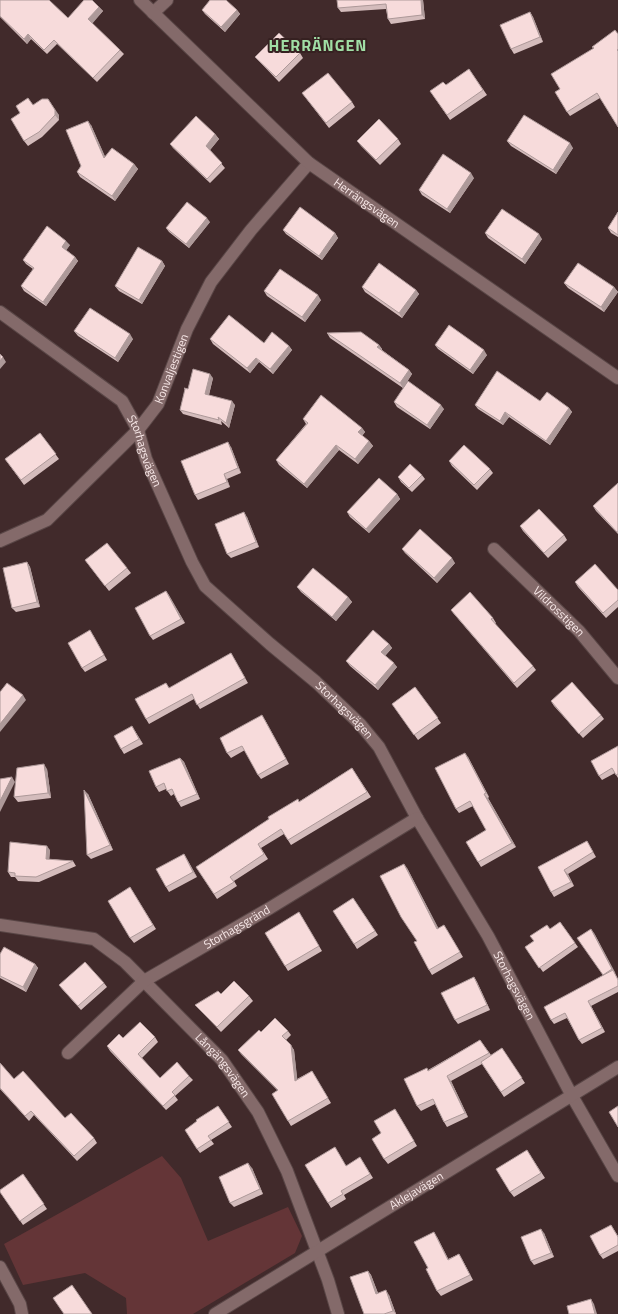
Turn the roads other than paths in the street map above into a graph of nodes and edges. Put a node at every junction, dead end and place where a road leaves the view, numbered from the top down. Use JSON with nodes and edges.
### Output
{"nodes":[{"id":1,"x":140,"y":0,"type":"edge"},
{"id":2,"x":167,"y":0,"type":"edge"},
{"id":3,"x":153,"y":13,"type":"junction"},
{"id":4,"x":309,"y":163,"type":"junction"},
{"id":5,"x":0,"y":312,"type":"edge"},
{"id":6,"x":618,"y":378,"type":"edge"},
{"id":7,"x":138,"y":430,"type":"junction"},
{"id":8,"x":0,"y":541,"type":"edge"},
{"id":9,"x":494,"y":549,"type":"dead end"},
{"id":10,"x":618,"y":678,"type":"edge"},
{"id":11,"x":417,"y":818,"type":"junction"},
{"id":12,"x":0,"y":924,"type":"edge"},
{"id":13,"x":144,"y":981,"type":"junction"},
{"id":14,"x":68,"y":1053,"type":"dead end"},
{"id":15,"x":618,"y":1067,"type":"edge"},
{"id":16,"x":572,"y":1096,"type":"junction"},
{"id":17,"x":618,"y":1176,"type":"edge"},
{"id":18,"x":317,"y":1251,"type":"junction"},
{"id":19,"x":0,"y":1267,"type":"edge"},
{"id":20,"x":22,"y":1314,"type":"edge"},
{"id":21,"x":215,"y":1314,"type":"edge"},
{"id":22,"x":338,"y":1314,"type":"edge"}],
"edges":[{"from":1,"to":3,"type":"street","name":"Herrängsvägen"},
{"from":2,"to":3,"type":"street"},
{"from":3,"to":4,"type":"street","name":"Herrängsvägen"},
{"from":4,"to":6,"type":"street","name":"Herrängsvägen"},
{"from":4,"to":7,"type":"street","name":"Konvaljestigen"},
{"from":5,"to":7,"type":"street","name":"Storhagsvägen"},
{"from":7,"to":8,"type":"street","name":"Konvaljestigen"},
{"from":7,"to":11,"type":"street","name":"Storhagsvägen"},
{"from":9,"to":10,"type":"street","name":"Vildrosstigen"},
{"from":11,"to":13,"type":"street","name":"Storhagsgränd"},
{"from":11,"to":16,"type":"street","name":"Storhagsvägen"},
{"from":12,"to":13,"type":"street","name":"Långängsvägen"},
{"from":13,"to":14,"type":"street","name":"Storhagsgränd"},
{"from":13,"to":18,"type":"street","name":"Långängsvägen"},
{"from":15,"to":16,"type":"street","name":"Aklejavägen"},
{"from":16,"to":17,"type":"street","name":"Storhagsvägen"},
{"from":16,"to":18,"type":"street","name":"Aklejavägen"},
{"from":18,"to":21,"type":"street","name":"Aklejavägen"},
{"from":18,"to":22,"type":"street","name":"Långängsvägen"},
{"from":19,"to":20,"type":"street"}]}
